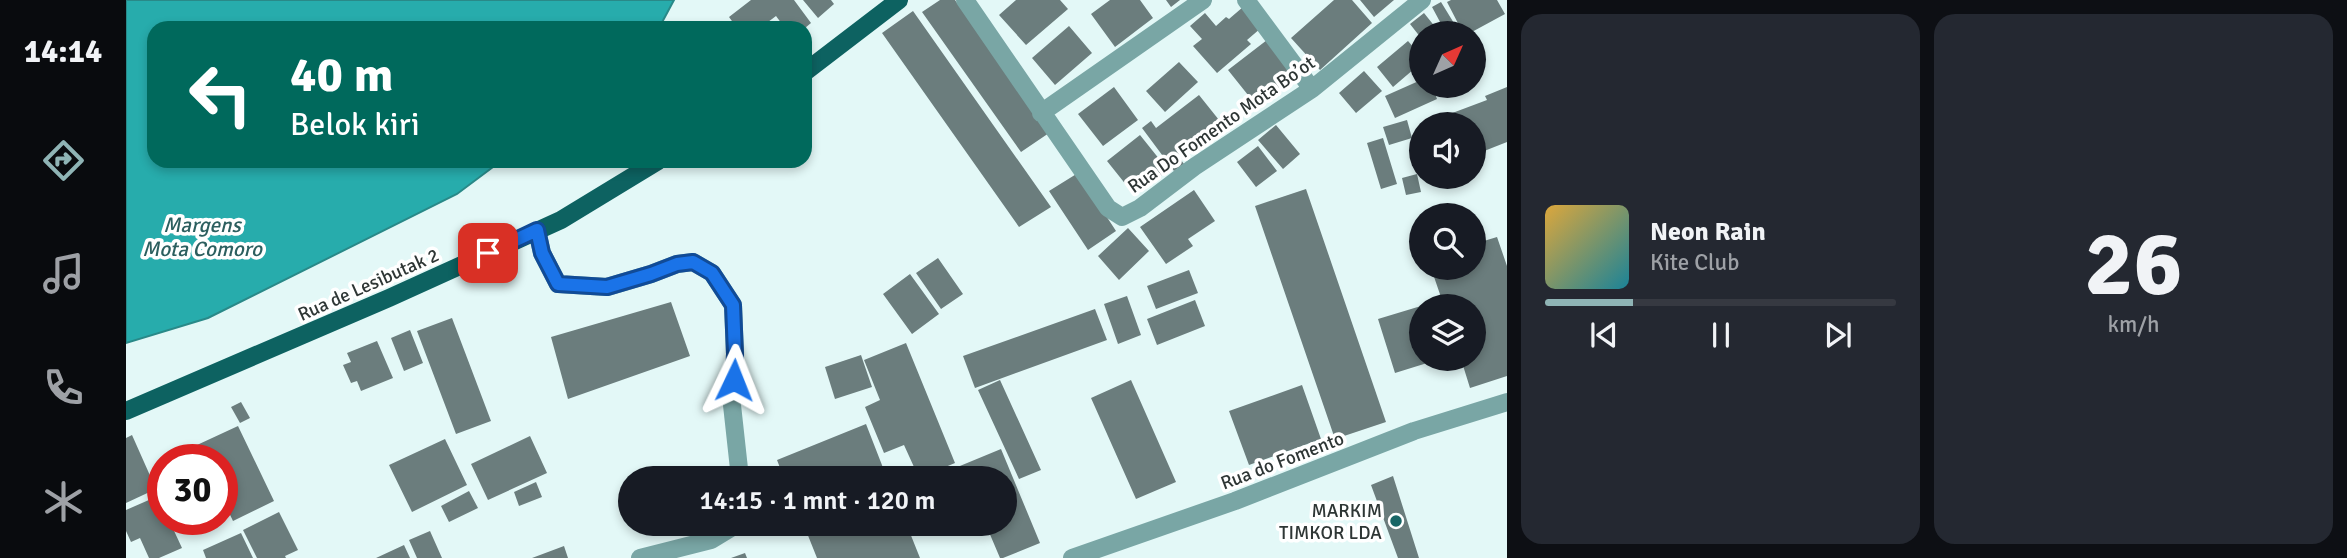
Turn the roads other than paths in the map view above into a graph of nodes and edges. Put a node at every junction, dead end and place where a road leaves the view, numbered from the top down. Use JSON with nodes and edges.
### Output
{"nodes":[{"id":1,"x":899,"y":0,"type":"edge"},
{"id":2,"x":965,"y":0,"type":"edge"},
{"id":3,"x":1203,"y":0,"type":"edge"},
{"id":4,"x":1247,"y":0,"type":"edge"},
{"id":5,"x":1422,"y":0,"type":"edge"},
{"id":6,"x":812,"y":67,"type":"edge"},
{"id":7,"x":1312,"y":89,"type":"junction"},
{"id":8,"x":1041,"y":113,"type":"junction"},
{"id":9,"x":646,"y":168,"type":"edge"},
{"id":10,"x":537,"y":230,"type":"junction"},
{"id":11,"x":1507,"y":402,"type":"edge"},
{"id":12,"x":126,"y":411,"type":"edge"},
{"id":13,"x":739,"y":466,"type":"edge"},
{"id":14,"x":718,"y":536,"type":"edge"},
{"id":15,"x":640,"y":558,"type":"edge"},
{"id":16,"x":1072,"y":558,"type":"edge"}],
"edges":[{"from":1,"to":6,"type":"main road"},
{"from":2,"to":8,"type":"street","name":"Rua Do Fomento Mota Bo’ot"},
{"from":3,"to":8,"type":"street"},
{"from":4,"to":7,"type":"street"},
{"from":5,"to":7,"type":"street","name":"Rua Do Fomento Mota Bo’ot"},
{"from":7,"to":8,"type":"street","name":"Rua Do Fomento Mota Bo’ot"},
{"from":9,"to":10,"type":"main road","name":"Rua de Lesibutak 2"},
{"from":10,"to":12,"type":"main road","name":"Rua de Lesibutak 2"},
{"from":10,"to":13,"type":"street"},
{"from":11,"to":16,"type":"street","name":"Rua do Fomento"},
{"from":14,"to":15,"type":"street"}]}
